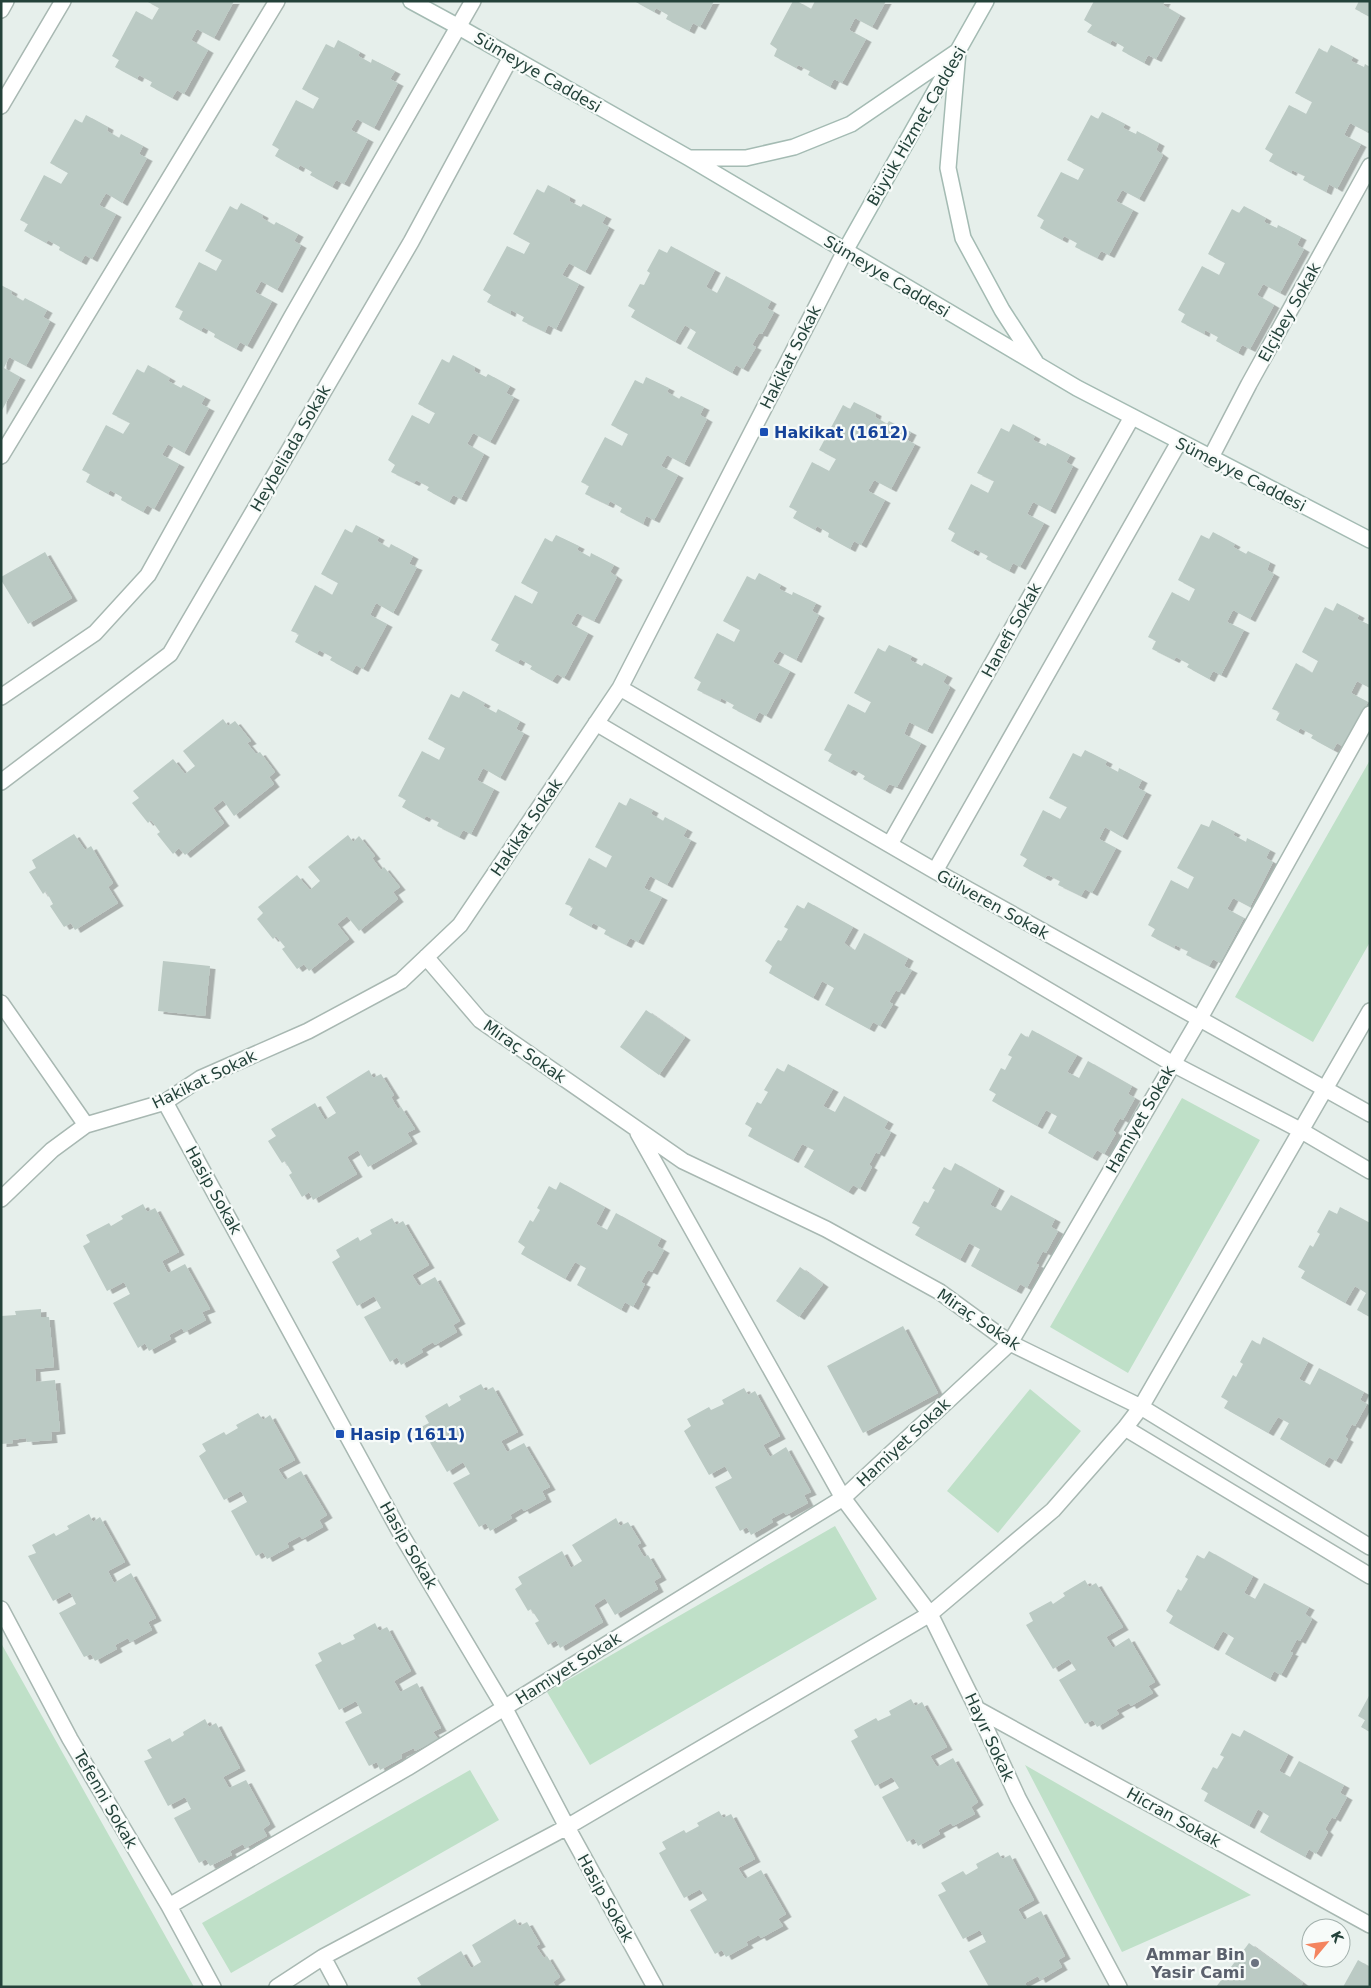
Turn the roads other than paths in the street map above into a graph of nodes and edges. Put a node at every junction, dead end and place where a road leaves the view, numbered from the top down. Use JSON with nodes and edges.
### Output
{"nodes":[{"id":1,"x":6,"y":1,"type":"edge"},
{"id":2,"x":63,"y":1,"type":"edge"},
{"id":3,"x":277,"y":1,"type":"edge"},
{"id":4,"x":410,"y":1,"type":"edge"},
{"id":5,"x":473,"y":1,"type":"edge"},
{"id":6,"x":986,"y":1,"type":"edge"},
{"id":7,"x":1,"y":10,"type":"edge"},
{"id":8,"x":457,"y":26,"type":"junction"},
{"id":9,"x":958,"y":51,"type":"junction"},
{"id":10,"x":511,"y":57,"type":"junction"},
{"id":11,"x":1,"y":106,"type":"edge"},
{"id":12,"x":689,"y":158,"type":"junction"},
{"id":13,"x":1370,"y":166,"type":"edge"},
{"id":14,"x":845,"y":251,"type":"junction"},
{"id":15,"x":1037,"y":364,"type":"junction"},
{"id":16,"x":1132,"y":417,"type":"junction"},
{"id":17,"x":1179,"y":442,"type":"junction"},
{"id":18,"x":1,"y":456,"type":"edge"},
{"id":19,"x":1210,"y":459,"type":"junction"},
{"id":20,"x":1370,"y":540,"type":"edge"},
{"id":21,"x":620,"y":688,"type":"junction"},
{"id":22,"x":1,"y":697,"type":"edge"},
{"id":23,"x":1370,"y":714,"type":"edge"},
{"id":24,"x":596,"y":723,"type":"junction"},
{"id":25,"x":1,"y":782,"type":"edge"},
{"id":26,"x":890,"y":844,"type":"junction"},
{"id":27,"x":935,"y":871,"type":"junction"},
{"id":28,"x":426,"y":957,"type":"junction"},
{"id":29,"x":1,"y":1003,"type":"edge"},
{"id":30,"x":1370,"y":1011,"type":"edge"},
{"id":31,"x":1200,"y":1018,"type":"junction"},
{"id":32,"x":1173,"y":1064,"type":"junction"},
{"id":33,"x":1325,"y":1088,"type":"junction"},
{"id":34,"x":165,"y":1102,"type":"junction"},
{"id":35,"x":1370,"y":1114,"type":"edge"},
{"id":36,"x":86,"y":1126,"type":"junction"},
{"id":37,"x":636,"y":1130,"type":"junction"},
{"id":38,"x":1300,"y":1130,"type":"junction"},
{"id":39,"x":1370,"y":1171,"type":"edge"},
{"id":40,"x":1,"y":1199,"type":"edge"},
{"id":41,"x":1010,"y":1343,"type":"junction"},
{"id":42,"x":1141,"y":1407,"type":"junction"},
{"id":43,"x":1125,"y":1428,"type":"junction"},
{"id":44,"x":843,"y":1498,"type":"junction"},
{"id":45,"x":1370,"y":1547,"type":"edge"},
{"id":46,"x":1370,"y":1576,"type":"edge"},
{"id":47,"x":1,"y":1609,"type":"edge"},
{"id":48,"x":930,"y":1614,"type":"junction"},
{"id":49,"x":504,"y":1707,"type":"junction"},
{"id":50,"x":977,"y":1709,"type":"junction"},
{"id":51,"x":567,"y":1827,"type":"junction"},
{"id":52,"x":169,"y":1906,"type":"junction"},
{"id":53,"x":1370,"y":1926,"type":"edge"},
{"id":54,"x":323,"y":1957,"type":"junction"},
{"id":55,"x":214,"y":1987,"type":"edge"},
{"id":56,"x":277,"y":1987,"type":"edge"},
{"id":57,"x":340,"y":1987,"type":"edge"},
{"id":58,"x":655,"y":1987,"type":"edge"},
{"id":59,"x":1119,"y":1987,"type":"edge"}],
"edges":[{"from":1,"to":7,"type":"street"},
{"from":2,"to":11,"type":"street"},
{"from":3,"to":18,"type":"street"},
{"from":4,"to":8,"type":"street","name":"Sümeyye Caddesi"},
{"from":5,"to":8,"type":"street"},
{"from":6,"to":9,"type":"street","name":"Büyük Hizmet Caddesi"},
{"from":8,"to":10,"type":"street","name":"Sümeyye Caddesi"},
{"from":8,"to":22,"type":"street"},
{"from":9,"to":12,"type":"street"},
{"from":9,"to":14,"type":"street","name":"Büyük Hizmet Caddesi"},
{"from":9,"to":15,"type":"street"},
{"from":10,"to":12,"type":"street","name":"Sümeyye Caddesi"},
{"from":10,"to":25,"type":"street","name":"Heybeliada Sokak"},
{"from":12,"to":14,"type":"street","name":"Sümeyye Caddesi"},
{"from":13,"to":19,"type":"street","name":"Elçibey Sokak"},
{"from":14,"to":15,"type":"street","name":"Sümeyye Caddesi"},
{"from":14,"to":21,"type":"street","name":"Hakikat Sokak"},
{"from":15,"to":16,"type":"street","name":"Sümeyye Caddesi"},
{"from":16,"to":17,"type":"street","name":"Sümeyye Caddesi"},
{"from":16,"to":26,"type":"street","name":"Hanefi Sokak"},
{"from":17,"to":19,"type":"street","name":"Sümeyye Caddesi"},
{"from":17,"to":27,"type":"street"},
{"from":19,"to":20,"type":"street","name":"Sümeyye Caddesi"},
{"from":21,"to":24,"type":"street","name":"Hakikat Sokak"},
{"from":21,"to":26,"type":"street","name":"Gülveren Sokak"},
{"from":23,"to":31,"type":"street","name":"Hamiyet Sokak"},
{"from":24,"to":28,"type":"street","name":"Hakikat Sokak"},
{"from":24,"to":32,"type":"street"},
{"from":26,"to":27,"type":"street","name":"Gülveren Sokak"},
{"from":27,"to":31,"type":"street","name":"Gülveren Sokak"},
{"from":28,"to":34,"type":"street","name":"Hakikat Sokak"},
{"from":28,"to":37,"type":"street","name":"Miraç Sokak"},
{"from":29,"to":36,"type":"street"},
{"from":30,"to":33,"type":"street"},
{"from":31,"to":32,"type":"street","name":"Hamiyet Sokak"},
{"from":31,"to":33,"type":"street","name":"Gülveren Sokak"},
{"from":32,"to":38,"type":"street"},
{"from":32,"to":41,"type":"street","name":"Hamiyet Sokak"},
{"from":33,"to":35,"type":"street","name":"Gülveren Sokak"},
{"from":33,"to":38,"type":"street"},
{"from":34,"to":36,"type":"street","name":"Hakikat Sokak"},
{"from":34,"to":49,"type":"street","name":"Hasip Sokak"},
{"from":36,"to":40,"type":"street","name":"Hakikat Sokak"},
{"from":37,"to":41,"type":"street","name":"Miraç Sokak"},
{"from":37,"to":44,"type":"street","name":"Miraç Sokak"},
{"from":38,"to":39,"type":"street"},
{"from":38,"to":42,"type":"street"},
{"from":41,"to":42,"type":"street","name":"Miraç Sokak"},
{"from":41,"to":44,"type":"street","name":"Hamiyet Sokak"},
{"from":42,"to":43,"type":"street"},
{"from":42,"to":45,"type":"street","name":"Miraç Sokak"},
{"from":43,"to":46,"type":"street"},
{"from":43,"to":48,"type":"street"},
{"from":44,"to":48,"type":"street","name":"Hayır Sokak"},
{"from":44,"to":49,"type":"street","name":"Hamiyet Sokak"},
{"from":47,"to":52,"type":"street","name":"Tefenni Sokak"},
{"from":48,"to":50,"type":"street","name":"Hayır Sokak"},
{"from":48,"to":51,"type":"street"},
{"from":49,"to":51,"type":"street","name":"Hasip Sokak"},
{"from":49,"to":52,"type":"street","name":"Hamiyet Sokak"},
{"from":50,"to":53,"type":"street","name":"Hicran Sokak"},
{"from":50,"to":59,"type":"street","name":"Hayır Sokak"},
{"from":51,"to":54,"type":"street"},
{"from":51,"to":58,"type":"street","name":"Hasip Sokak"},
{"from":52,"to":55,"type":"street","name":"Tefenni Sokak"},
{"from":54,"to":56,"type":"street"},
{"from":54,"to":57,"type":"street"}]}
